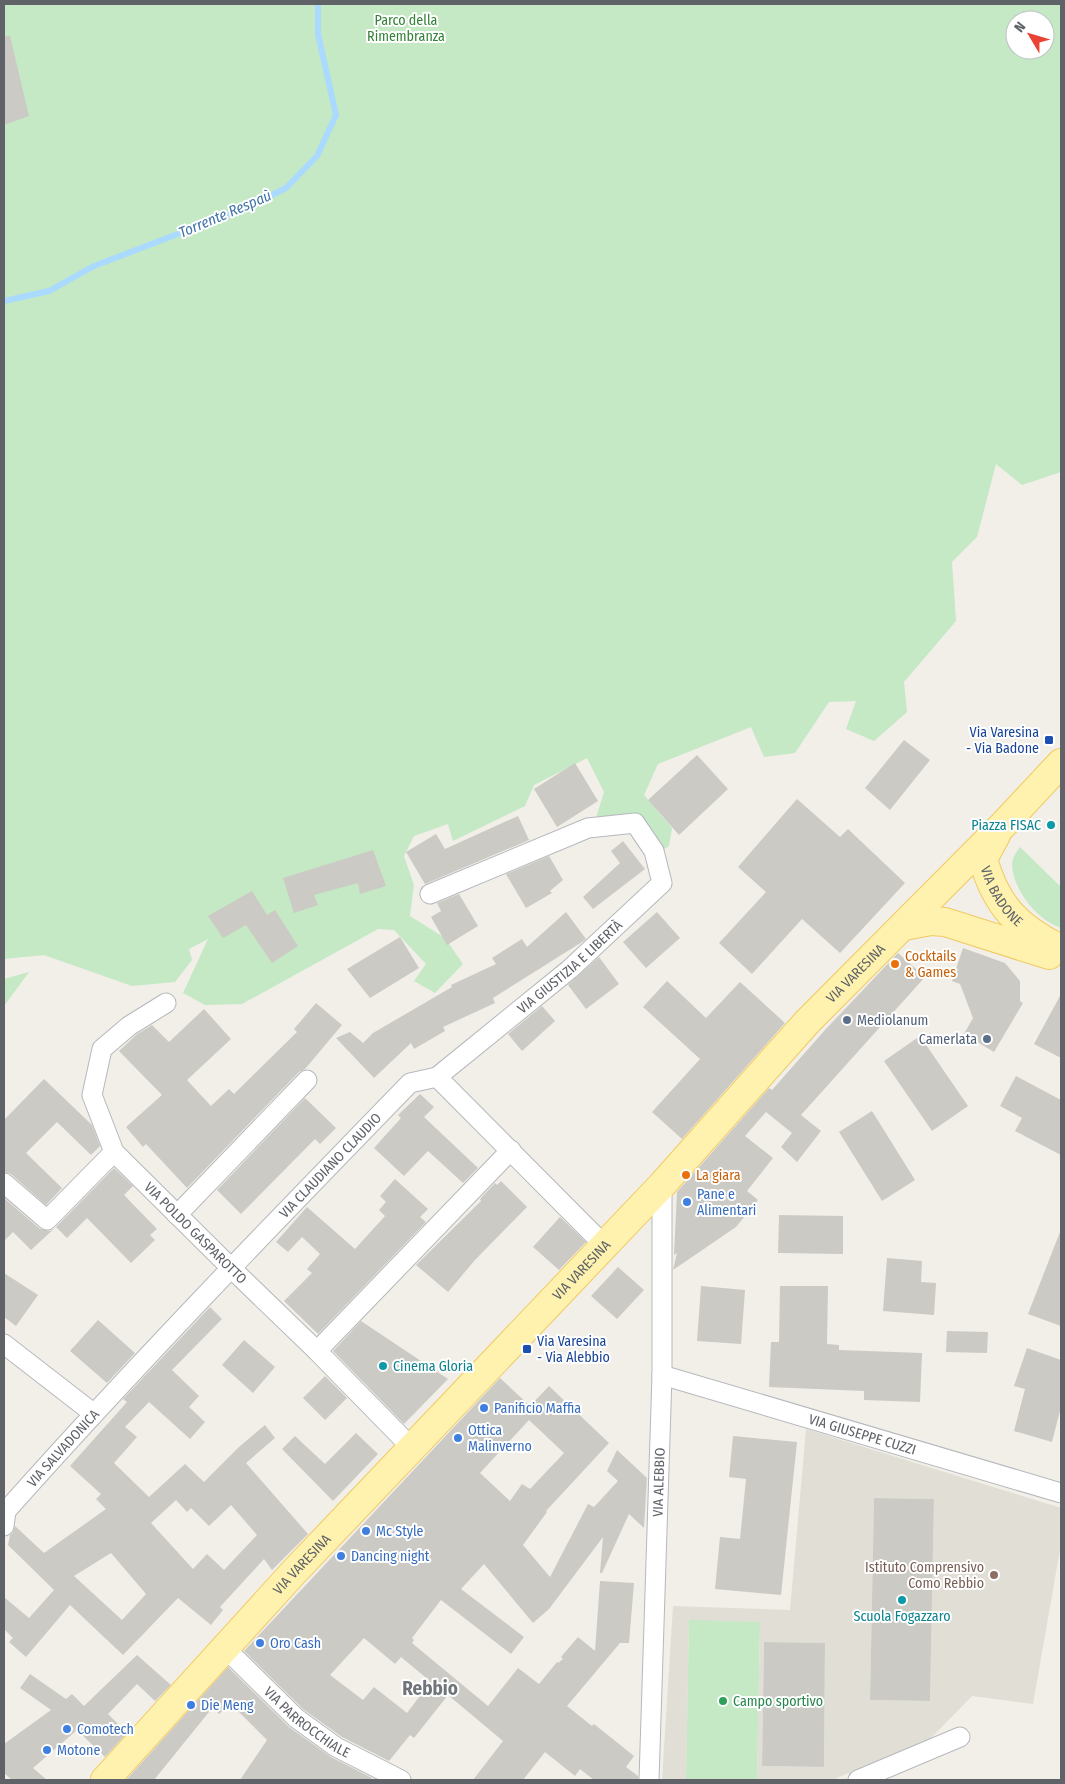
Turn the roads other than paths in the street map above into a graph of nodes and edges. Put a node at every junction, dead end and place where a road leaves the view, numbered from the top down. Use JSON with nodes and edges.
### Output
{"nodes":[{"id":1,"x":1061,"y":763,"type":"edge"},
{"id":2,"x":1004,"y":824,"type":"junction"},
{"id":3,"x":430,"y":894,"type":"dead end"},
{"id":4,"x":904,"y":926,"type":"junction"},
{"id":5,"x":1061,"y":950,"type":"edge"},
{"id":6,"x":1061,"y":957,"type":"edge"},
{"id":7,"x":166,"y":1003,"type":"dead end"},
{"id":8,"x":437,"y":1077,"type":"junction"},
{"id":9,"x":308,"y":1080,"type":"dead end"},
{"id":10,"x":511,"y":1150,"type":"junction"},
{"id":11,"x":114,"y":1152,"type":"junction"},
{"id":12,"x":4,"y":1183,"type":"edge"},
{"id":13,"x":662,"y":1185,"type":"junction"},
{"id":14,"x":177,"y":1215,"type":"junction"},
{"id":15,"x":605,"y":1246,"type":"junction"},
{"id":16,"x":230,"y":1268,"type":"junction"},
{"id":17,"x":4,"y":1344,"type":"edge"},
{"id":18,"x":317,"y":1351,"type":"junction"},
{"id":19,"x":662,"y":1376,"type":"junction"},
{"id":20,"x":93,"y":1414,"type":"junction"},
{"id":21,"x":411,"y":1447,"type":"junction"},
{"id":22,"x":1061,"y":1494,"type":"edge"},
{"id":23,"x":4,"y":1526,"type":"edge"},
{"id":24,"x":225,"y":1648,"type":"junction"},
{"id":25,"x":960,"y":1737,"type":"dead end"},
{"id":26,"x":105,"y":1780,"type":"edge"},
{"id":27,"x":401,"y":1780,"type":"edge"},
{"id":28,"x":649,"y":1780,"type":"edge"},
{"id":29,"x":858,"y":1780,"type":"edge"}],
"edges":[{"from":1,"to":2,"type":"main road","name":"VIA VARESINA"},
{"from":2,"to":4,"type":"main road","name":"VIA VARESINA"},
{"from":2,"to":5,"type":"main road","name":"VIA BADONE"},
{"from":3,"to":8,"type":"street","name":"VIA GIUSTIZIA E LIBERTÀ"},
{"from":4,"to":6,"type":"main road","name":"VIA BADONE"},
{"from":4,"to":13,"type":"main road","name":"VIA VARESINA"},
{"from":7,"to":11,"type":"street","name":"VIA POLDO GASPAROTTO"},
{"from":8,"to":10,"type":"street"},
{"from":8,"to":16,"type":"street","name":"VIA CLAUDIANO CLAUDIO"},
{"from":9,"to":14,"type":"street"},
{"from":10,"to":15,"type":"street"},
{"from":10,"to":18,"type":"street"},
{"from":11,"to":12,"type":"street"},
{"from":11,"to":14,"type":"street","name":"VIA POLDO GASPAROTTO"},
{"from":13,"to":15,"type":"main road","name":"VIA VARESINA"},
{"from":13,"to":19,"type":"street","name":"VIA ALEBBIO"},
{"from":14,"to":16,"type":"street","name":"VIA POLDO GASPAROTTO"},
{"from":15,"to":21,"type":"main road","name":"VIA VARESINA"},
{"from":16,"to":18,"type":"street","name":"VIA POLDO GASPAROTTO"},
{"from":16,"to":20,"type":"street","name":"VIA CLAUDIANO CLAUDIO"},
{"from":17,"to":20,"type":"street","name":"VIA SALVADONICA"},
{"from":18,"to":21,"type":"street","name":"VIA POLDO GASPAROTTO"},
{"from":19,"to":22,"type":"street","name":"VIA GIUSEPPE CUZZI"},
{"from":19,"to":28,"type":"street","name":"VIA ALEBBIO"},
{"from":20,"to":23,"type":"street","name":"VIA SALVADONICA"},
{"from":21,"to":24,"type":"main road","name":"VIA VARESINA"},
{"from":24,"to":26,"type":"main road","name":"VIA VARESINA"},
{"from":24,"to":27,"type":"street","name":"VIA PARROCCHIALE"},
{"from":25,"to":29,"type":"street"}]}
